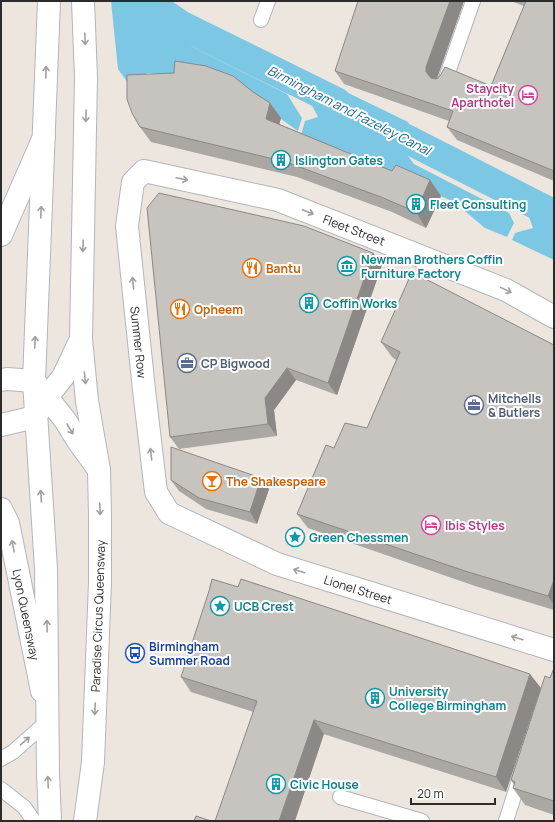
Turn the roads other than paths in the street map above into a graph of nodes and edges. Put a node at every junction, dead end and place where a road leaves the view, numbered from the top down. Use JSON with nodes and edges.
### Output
{"nodes":[{"id":1,"x":49,"y":1,"type":"edge"},
{"id":2,"x":83,"y":1,"type":"edge"},
{"id":3,"x":268,"y":1,"type":"edge"},
{"id":4,"x":473,"y":1,"type":"edge"},
{"id":5,"x":260,"y":20,"type":"dead end"},
{"id":6,"x":444,"y":84,"type":"edge"},
{"id":7,"x":44,"y":136,"type":"junction"},
{"id":8,"x":144,"y":171,"type":"joint"},
{"id":9,"x":1,"y":234,"type":"edge"},
{"id":10,"x":554,"y":317,"type":"edge"},
{"id":11,"x":81,"y":339,"type":"junction"},
{"id":12,"x":1,"y":380,"type":"edge"},
{"id":13,"x":34,"y":381,"type":"junction"},
{"id":14,"x":47,"y":397,"type":"junction"},
{"id":15,"x":35,"y":417,"type":"junction"},
{"id":16,"x":1,"y":425,"type":"edge"},
{"id":17,"x":99,"y":470,"type":"junction"},
{"id":18,"x":1,"y":508,"type":"edge"},
{"id":19,"x":168,"y":513,"type":"joint"},
{"id":20,"x":554,"y":650,"type":"edge"},
{"id":21,"x":48,"y":721,"type":"junction"},
{"id":22,"x":1,"y":759,"type":"edge"},
{"id":23,"x":525,"y":763,"type":"edge"},
{"id":24,"x":1,"y":789,"type":"edge"},
{"id":25,"x":340,"y":797,"type":"dead end"},
{"id":26,"x":34,"y":821,"type":"edge"},
{"id":27,"x":50,"y":821,"type":"edge"},
{"id":28,"x":85,"y":821,"type":"edge"},
{"id":29,"x":422,"y":821,"type":"edge"},
{"id":30,"x":506,"y":821,"type":"edge"}],
"edges":[{"from":7,"to":1,"type":"street","one_way":true},
{"from":2,"to":11,"type":"street","one_way":true},
{"from":3,"to":5,"type":"lane"},
{"from":4,"to":6,"type":"lane"},
{"from":7,"to":9,"type":"street"},
{"from":13,"to":7,"type":"street","one_way":true},
{"from":8,"to":10,"type":"street","name":"Fleet Street","one_way":true},
{"from":19,"to":8,"type":"street","name":"Summer Row","one_way":true},
{"from":11,"to":14,"type":"street"},
{"from":11,"to":17,"type":"street","one_way":true},
{"from":12,"to":13,"type":"street"},
{"from":13,"to":14,"type":"street"},
{"from":13,"to":15,"type":"street"},
{"from":14,"to":15,"type":"street"},
{"from":14,"to":17,"type":"street","one_way":true},
{"from":15,"to":16,"type":"street"},
{"from":21,"to":15,"type":"street","one_way":true},
{"from":17,"to":28,"type":"street","name":"Paradise Circus Queensway","one_way":true},
{"from":21,"to":18,"type":"street","name":"Lyon Queensway","one_way":true},
{"from":20,"to":19,"type":"street","name":"Lionel Street","one_way":true},
{"from":22,"to":21,"type":"lane","one_way":true},
{"from":27,"to":21,"type":"street","one_way":true},
{"from":23,"to":30,"type":"lane"},
{"from":24,"to":26,"type":"lane"},
{"from":25,"to":29,"type":"lane"}]}
